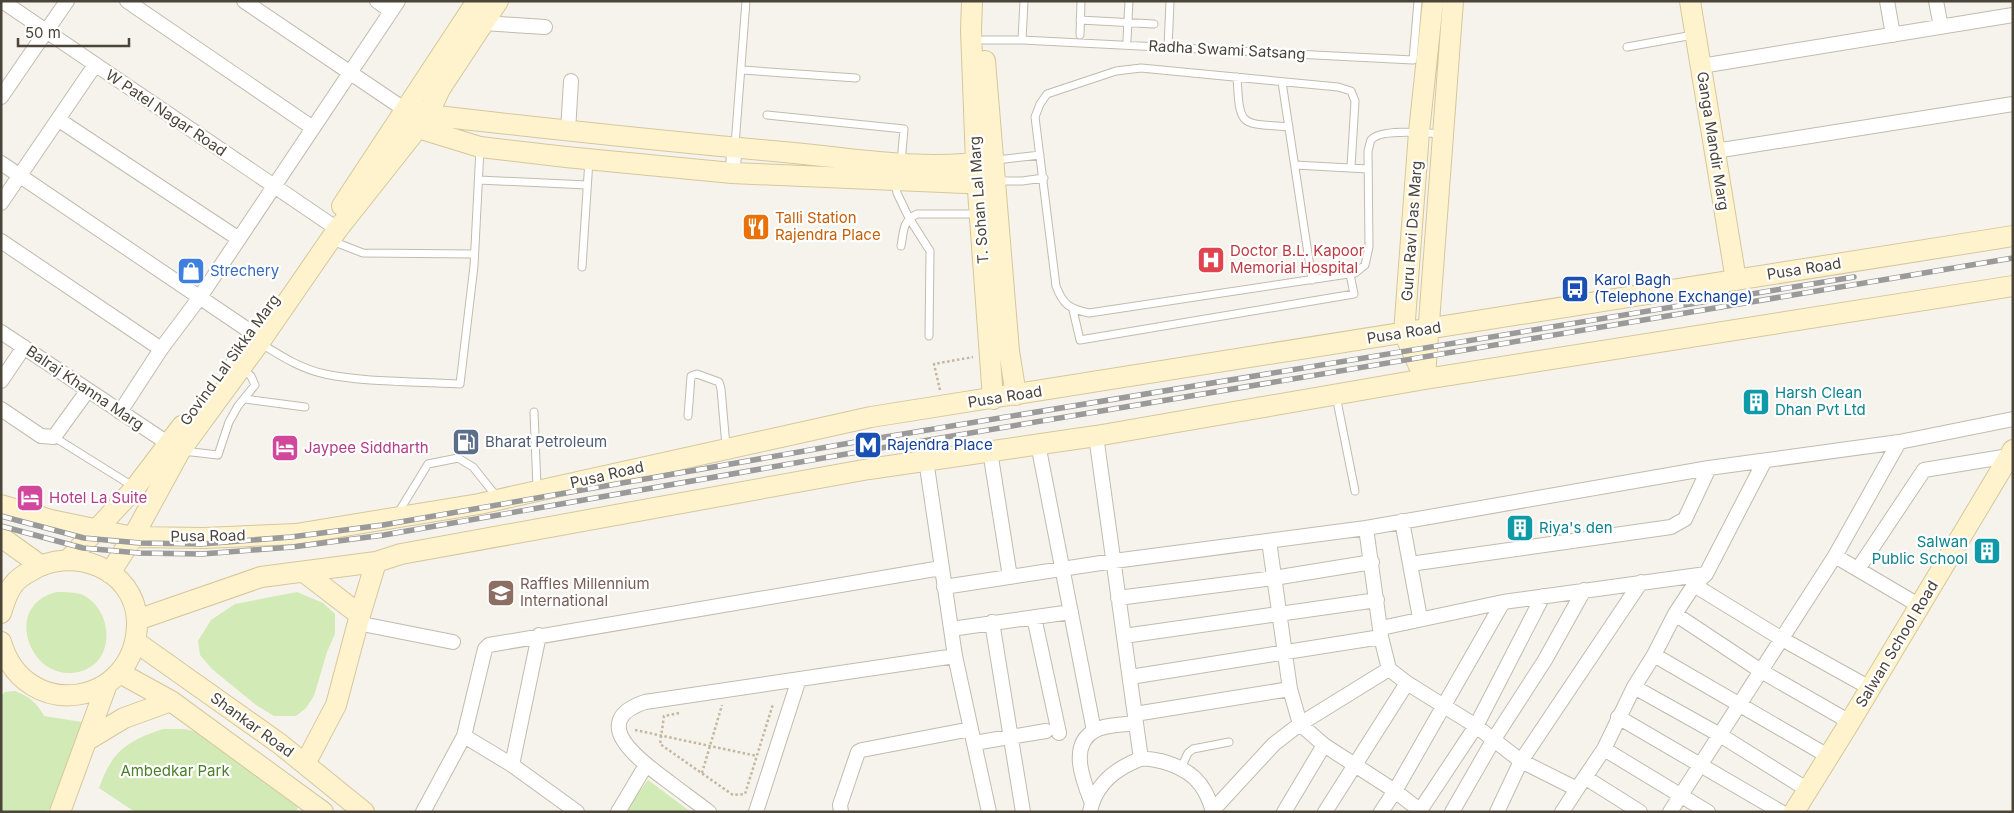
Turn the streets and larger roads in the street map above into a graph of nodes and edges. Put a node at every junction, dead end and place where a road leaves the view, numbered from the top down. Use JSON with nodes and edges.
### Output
{"nodes":[{"id":1,"x":2,"y":1,"type":"edge"},
{"id":2,"x":68,"y":1,"type":"edge"},
{"id":3,"x":127,"y":1,"type":"edge"},
{"id":4,"x":244,"y":1,"type":"edge"},
{"id":5,"x":377,"y":1,"type":"edge"},
{"id":6,"x":477,"y":1,"type":"edge"},
{"id":7,"x":498,"y":1,"type":"edge"},
{"id":8,"x":972,"y":1,"type":"edge"},
{"id":9,"x":984,"y":1,"type":"edge"},
{"id":10,"x":1433,"y":1,"type":"edge"},
{"id":11,"x":1453,"y":1,"type":"edge"},
{"id":12,"x":1690,"y":1,"type":"edge"},
{"id":13,"x":1888,"y":1,"type":"edge"},
{"id":14,"x":1936,"y":1,"type":"edge"},
{"id":15,"x":395,"y":6,"type":"edge"},
{"id":16,"x":2013,"y":15,"type":"edge"},
{"id":17,"x":483,"y":23,"type":"junction"},
{"id":18,"x":545,"y":27,"type":"dead end"},
{"id":19,"x":1941,"y":27,"type":"junction"},
{"id":20,"x":47,"y":32,"type":"junction"},
{"id":21,"x":1893,"y":34,"type":"junction"},
{"id":22,"x":1433,"y":52,"type":"junction"},
{"id":23,"x":96,"y":65,"type":"junction"},
{"id":24,"x":1701,"y":66,"type":"junction"},
{"id":25,"x":350,"y":73,"type":"junction"},
{"id":26,"x":571,"y":81,"type":"dead end"},
{"id":27,"x":1,"y":97,"type":"edge"},
{"id":28,"x":2013,"y":104,"type":"edge"},
{"id":29,"x":402,"y":108,"type":"junction"},
{"id":30,"x":59,"y":120,"type":"junction"},
{"id":31,"x":423,"y":121,"type":"junction"},
{"id":32,"x":313,"y":128,"type":"junction"},
{"id":33,"x":568,"y":131,"type":"junction"},
{"id":34,"x":734,"y":148,"type":"junction"},
{"id":35,"x":1715,"y":152,"type":"junction"},
{"id":36,"x":1,"y":163,"type":"edge"},
{"id":37,"x":898,"y":172,"type":"junction"},
{"id":38,"x":986,"y":172,"type":"junction"},
{"id":39,"x":732,"y":173,"type":"junction"},
{"id":40,"x":21,"y":176,"type":"junction"},
{"id":41,"x":274,"y":186,"type":"junction"},
{"id":42,"x":1,"y":204,"type":"edge"},
{"id":43,"x":330,"y":232,"type":"junction"},
{"id":44,"x":2013,"y":236,"type":"edge"},
{"id":45,"x":239,"y":239,"type":"junction"},
{"id":46,"x":1,"y":241,"type":"edge"},
{"id":47,"x":1736,"y":280,"type":"junction"},
{"id":48,"x":2012,"y":291,"type":"edge"},
{"id":49,"x":200,"y":298,"type":"junction"},
{"id":50,"x":1430,"y":306,"type":"junction"},
{"id":51,"x":1452,"y":325,"type":"junction"},
{"id":52,"x":1428,"y":329,"type":"junction"},
{"id":53,"x":1,"y":332,"type":"edge"},
{"id":54,"x":1404,"y":333,"type":"junction"},
{"id":55,"x":255,"y":337,"type":"junction"},
{"id":56,"x":24,"y":347,"type":"junction"},
{"id":57,"x":161,"y":349,"type":"junction"},
{"id":58,"x":1425,"y":379,"type":"junction"},
{"id":59,"x":1,"y":381,"type":"edge"},
{"id":60,"x":88,"y":390,"type":"junction"},
{"id":61,"x":1016,"y":395,"type":"junction"},
{"id":62,"x":993,"y":399,"type":"junction"},
{"id":63,"x":1,"y":409,"type":"edge"},
{"id":64,"x":120,"y":412,"type":"junction"},
{"id":65,"x":2013,"y":419,"type":"edge"},
{"id":66,"x":1096,"y":436,"type":"junction"},
{"id":67,"x":1899,"y":442,"type":"junction"},
{"id":68,"x":1038,"y":444,"type":"junction"},
{"id":69,"x":174,"y":448,"type":"junction"},
{"id":70,"x":990,"y":451,"type":"junction"},
{"id":71,"x":2011,"y":453,"type":"edge"},
{"id":72,"x":926,"y":460,"type":"junction"},
{"id":73,"x":1764,"y":462,"type":"junction"},
{"id":74,"x":1709,"y":468,"type":"junction"},
{"id":75,"x":1,"y":505,"type":"edge"},
{"id":76,"x":1402,"y":521,"type":"junction"},
{"id":77,"x":1366,"y":528,"type":"junction"},
{"id":78,"x":97,"y":530,"type":"junction"},
{"id":79,"x":1,"y":537,"type":"edge"},
{"id":80,"x":133,"y":537,"type":"junction"},
{"id":81,"x":1269,"y":541,"type":"junction"},
{"id":82,"x":1835,"y":556,"type":"junction"},
{"id":83,"x":70,"y":559,"type":"junction"},
{"id":84,"x":1114,"y":561,"type":"junction"},
{"id":85,"x":376,"y":562,"type":"junction"},
{"id":86,"x":1372,"y":562,"type":"junction"},
{"id":87,"x":1410,"y":564,"type":"junction"},
{"id":88,"x":40,"y":565,"type":"junction"},
{"id":89,"x":941,"y":568,"type":"junction"},
{"id":90,"x":1062,"y":569,"type":"junction"},
{"id":91,"x":1858,"y":569,"type":"junction"},
{"id":92,"x":304,"y":572,"type":"junction"},
{"id":93,"x":110,"y":573,"type":"junction"},
{"id":94,"x":1706,"y":574,"type":"junction"},
{"id":95,"x":1010,"y":577,"type":"junction"},
{"id":96,"x":1274,"y":578,"type":"junction"},
{"id":97,"x":1641,"y":582,"type":"junction"},
{"id":98,"x":1694,"y":586,"type":"junction"},
{"id":99,"x":944,"y":587,"type":"junction"},
{"id":100,"x":1584,"y":590,"type":"junction"},
{"id":101,"x":1542,"y":596,"type":"junction"},
{"id":102,"x":1118,"y":598,"type":"junction"},
{"id":103,"x":3,"y":600,"type":"edge"},
{"id":104,"x":1377,"y":600,"type":"junction"},
{"id":105,"x":1503,"y":602,"type":"junction"},
{"id":106,"x":1920,"y":606,"type":"junction"},
{"id":107,"x":1071,"y":612,"type":"junction"},
{"id":108,"x":1280,"y":614,"type":"junction"},
{"id":109,"x":1675,"y":614,"type":"junction"},
{"id":110,"x":1034,"y":617,"type":"junction"},
{"id":111,"x":1420,"y":618,"type":"junction"},
{"id":112,"x":359,"y":619,"type":"junction"},
{"id":113,"x":137,"y":620,"type":"junction"},
{"id":114,"x":992,"y":622,"type":"junction"},
{"id":115,"x":951,"y":629,"type":"junction"},
{"id":116,"x":1381,"y":633,"type":"junction"},
{"id":117,"x":539,"y":635,"type":"junction"},
{"id":118,"x":1124,"y":636,"type":"junction"},
{"id":119,"x":1782,"y":639,"type":"junction"},
{"id":120,"x":136,"y":642,"type":"junction"},
{"id":121,"x":453,"y":642,"type":"dead end"},
{"id":122,"x":2,"y":649,"type":"edge"},
{"id":123,"x":1285,"y":651,"type":"junction"},
{"id":124,"x":1654,"y":655,"type":"junction"},
{"id":125,"x":955,"y":656,"type":"junction"},
{"id":126,"x":1389,"y":669,"type":"junction"},
{"id":127,"x":1762,"y":671,"type":"junction"},
{"id":128,"x":1130,"y":677,"type":"junction"},
{"id":129,"x":113,"y":678,"type":"junction"},
{"id":130,"x":799,"y":679,"type":"junction"},
{"id":131,"x":1407,"y":683,"type":"junction"},
{"id":132,"x":1634,"y":687,"type":"junction"},
{"id":133,"x":1870,"y":688,"type":"junction"},
{"id":134,"x":1290,"y":689,"type":"junction"},
{"id":135,"x":171,"y":701,"type":"junction"},
{"id":136,"x":1444,"y":706,"type":"junction"},
{"id":137,"x":1740,"y":706,"type":"junction"},
{"id":138,"x":1618,"y":717,"type":"junction"},
{"id":139,"x":1136,"y":719,"type":"junction"},
{"id":140,"x":1850,"y":722,"type":"junction"},
{"id":141,"x":1300,"y":724,"type":"junction"},
{"id":142,"x":1476,"y":726,"type":"junction"},
{"id":143,"x":1094,"y":731,"type":"junction"},
{"id":144,"x":1720,"y":735,"type":"junction"},
{"id":145,"x":464,"y":736,"type":"junction"},
{"id":146,"x":972,"y":736,"type":"junction"},
{"id":147,"x":1010,"y":737,"type":"junction"},
{"id":148,"x":1494,"y":739,"type":"junction"},
{"id":149,"x":86,"y":740,"type":"junction"},
{"id":150,"x":1324,"y":745,"type":"junction"},
{"id":151,"x":1604,"y":749,"type":"junction"},
{"id":152,"x":1828,"y":756,"type":"junction"},
{"id":153,"x":1141,"y":759,"type":"junction"},
{"id":154,"x":1522,"y":761,"type":"junction"},
{"id":155,"x":305,"y":764,"type":"junction"},
{"id":156,"x":1353,"y":764,"type":"junction"},
{"id":157,"x":1699,"y":764,"type":"junction"},
{"id":158,"x":512,"y":765,"type":"junction"},
{"id":159,"x":646,"y":765,"type":"junction"},
{"id":160,"x":1582,"y":783,"type":"junction"},
{"id":161,"x":1808,"y":790,"type":"junction"},
{"id":162,"x":1395,"y":791,"type":"junction"},
{"id":163,"x":1680,"y":795,"type":"junction"},
{"id":164,"x":1091,"y":808,"type":"edge"},
{"id":165,"x":1213,"y":811,"type":"edge"},
{"id":166,"x":1420,"y":811,"type":"edge"},
{"id":167,"x":1564,"y":811,"type":"edge"},
{"id":168,"x":60,"y":812,"type":"edge"},
{"id":169,"x":323,"y":812,"type":"edge"},
{"id":170,"x":364,"y":812,"type":"edge"},
{"id":171,"x":423,"y":812,"type":"edge"},
{"id":172,"x":577,"y":812,"type":"edge"},
{"id":173,"x":618,"y":812,"type":"edge"},
{"id":174,"x":709,"y":812,"type":"edge"},
{"id":175,"x":756,"y":812,"type":"edge"},
{"id":176,"x":841,"y":812,"type":"edge"},
{"id":177,"x":989,"y":812,"type":"edge"},
{"id":178,"x":1023,"y":812,"type":"edge"},
{"id":179,"x":1284,"y":812,"type":"edge"},
{"id":180,"x":1325,"y":812,"type":"edge"},
{"id":181,"x":1381,"y":812,"type":"edge"},
{"id":182,"x":1452,"y":812,"type":"edge"},
{"id":183,"x":1497,"y":812,"type":"edge"},
{"id":184,"x":1640,"y":812,"type":"edge"},
{"id":185,"x":1670,"y":812,"type":"edge"},
{"id":186,"x":1708,"y":812,"type":"edge"},
{"id":187,"x":1781,"y":812,"type":"edge"},
{"id":188,"x":1794,"y":812,"type":"edge"}],
"edges":[{"from":1,"to":20,"type":"street","name":"W Patel Nagar Road"},
{"from":2,"to":20,"type":"street"},
{"from":3,"to":32,"type":"street"},
{"from":4,"to":25,"type":"street"},
{"from":5,"to":15,"type":"street"},
{"from":6,"to":29,"type":"main road","name":"Govind Lal Sikka Marg"},
{"from":7,"to":17,"type":"main road","name":"Govind Lal Sikka Marg"},
{"from":8,"to":38,"type":"main road","name":"T. Sohan Lal Marg"},
{"from":9,"to":38,"type":"main road","name":"T. Sohan Lal Marg"},
{"from":10,"to":22,"type":"main road","name":"Guru Ravi Das Marg"},
{"from":11,"to":22,"type":"main road","name":"Guru Ravi Das Marg"},
{"from":12,"to":24,"type":"main road","name":"Ganga Mandir Marg"},
{"from":13,"to":21,"type":"street"},
{"from":14,"to":19,"type":"street"},
{"from":15,"to":25,"type":"street"},
{"from":16,"to":19,"type":"street"},
{"from":17,"to":18,"type":"street"},
{"from":17,"to":31,"type":"main road","name":"Govind Lal Sikka Marg"},
{"from":19,"to":21,"type":"street"},
{"from":20,"to":23,"type":"street","name":"W Patel Nagar Road"},
{"from":20,"to":27,"type":"street"},
{"from":21,"to":24,"type":"street"},
{"from":22,"to":50,"type":"main road","name":"Guru Ravi Das Marg"},
{"from":22,"to":54,"type":"main road","name":"Guru Ravi Das Marg"},
{"from":23,"to":30,"type":"street"},
{"from":23,"to":41,"type":"street","name":"W Patel Nagar Road"},
{"from":24,"to":35,"type":"main road","name":"Ganga Mandir Marg"},
{"from":25,"to":29,"type":"street"},
{"from":25,"to":32,"type":"street"},
{"from":26,"to":33,"type":"street"},
{"from":28,"to":35,"type":"street"},
{"from":29,"to":31,"type":"main road"},
{"from":29,"to":43,"type":"main road","name":"Govind Lal Sikka Marg"},
{"from":30,"to":40,"type":"street"},
{"from":30,"to":45,"type":"street"},
{"from":31,"to":33,"type":"main road"},
{"from":31,"to":39,"type":"main road"},
{"from":31,"to":43,"type":"main road","name":"Govind Lal Sikka Marg"},
{"from":32,"to":41,"type":"street"},
{"from":33,"to":34,"type":"main road"},
{"from":34,"to":37,"type":"main road"},
{"from":34,"to":39,"type":"street"},
{"from":35,"to":47,"type":"main road","name":"Ganga Mandir Marg"},
{"from":36,"to":40,"type":"street"},
{"from":37,"to":38,"type":"main road"},
{"from":37,"to":39,"type":"main road"},
{"from":38,"to":61,"type":"main road","name":"T. Sohan Lal Marg"},
{"from":38,"to":62,"type":"main road","name":"T. Sohan Lal Marg"},
{"from":40,"to":42,"type":"street"},
{"from":40,"to":49,"type":"street"},
{"from":41,"to":43,"type":"street","name":"W Patel Nagar Road"},
{"from":41,"to":45,"type":"street"},
{"from":43,"to":55,"type":"main road","name":"Govind Lal Sikka Marg"},
{"from":44,"to":47,"type":"main road","name":"Pusa Road"},
{"from":45,"to":49,"type":"street"},
{"from":46,"to":57,"type":"street"},
{"from":47,"to":51,"type":"main road","name":"Pusa Road"},
{"from":48,"to":58,"type":"main road"},
{"from":49,"to":55,"type":"street"},
{"from":49,"to":57,"type":"street"},
{"from":50,"to":51,"type":"main road"},
{"from":50,"to":52,"type":"main road","name":"Guru Ravi Das Marg"},
{"from":51,"to":52,"type":"main road","name":"Pusa Road"},
{"from":52,"to":54,"type":"main road","name":"Pusa Road"},
{"from":52,"to":58,"type":"main road","name":"Guru Ravi Das Marg"},
{"from":53,"to":56,"type":"street","name":"Balraj Khanna Marg"},
{"from":54,"to":58,"type":"main road","name":"Guru Ravi Das Marg"},
{"from":54,"to":61,"type":"main road","name":"Pusa Road"},
{"from":55,"to":69,"type":"main road","name":"Govind Lal Sikka Marg"},
{"from":56,"to":59,"type":"street"},
{"from":56,"to":60,"type":"street","name":"Balraj Khanna Marg"},
{"from":57,"to":64,"type":"street"},
{"from":58,"to":66,"type":"main road"},
{"from":60,"to":63,"type":"street"},
{"from":60,"to":64,"type":"street","name":"Balraj Khanna Marg"},
{"from":61,"to":62,"type":"main road","name":"Pusa Road"},
{"from":62,"to":80,"type":"main road","name":"Pusa Road"},
{"from":64,"to":69,"type":"street","name":"Balraj Khanna Marg"},
{"from":65,"to":67,"type":"street"},
{"from":66,"to":68,"type":"main road"},
{"from":66,"to":84,"type":"street"},
{"from":67,"to":73,"type":"street"},
{"from":67,"to":82,"type":"street"},
{"from":68,"to":70,"type":"main road"},
{"from":68,"to":90,"type":"street"},
{"from":69,"to":78,"type":"main road","name":"Govind Lal Sikka Marg"},
{"from":69,"to":80,"type":"main road","name":"Govind Lal Sikka Marg"},
{"from":70,"to":72,"type":"main road"},
{"from":70,"to":95,"type":"street"},
{"from":71,"to":91,"type":"street"},
{"from":71,"to":106,"type":"main road","name":"Salwan School Road"},
{"from":72,"to":85,"type":"main road"},
{"from":72,"to":89,"type":"street"},
{"from":73,"to":74,"type":"street"},
{"from":73,"to":94,"type":"street"},
{"from":74,"to":76,"type":"street"},
{"from":74,"to":87,"type":"street"},
{"from":75,"to":78,"type":"main road","name":"Pusa Road"},
{"from":76,"to":77,"type":"street"},
{"from":76,"to":87,"type":"street"},
{"from":77,"to":81,"type":"street"},
{"from":77,"to":86,"type":"street"},
{"from":78,"to":80,"type":"main road","name":"Pusa Road"},
{"from":78,"to":83,"type":"main road","name":"Govind Lal Sikka Marg"},
{"from":79,"to":88,"type":"main road"},
{"from":80,"to":93,"type":"main road","name":"Govind Lal Sikka Marg"},
{"from":81,"to":84,"type":"street"},
{"from":81,"to":96,"type":"street"},
{"from":82,"to":91,"type":"street"},
{"from":82,"to":119,"type":"street"},
{"from":83,"to":88,"type":"main road"},
{"from":83,"to":93,"type":"main road"},
{"from":84,"to":90,"type":"street"},
{"from":84,"to":102,"type":"street"},
{"from":85,"to":92,"type":"main road"},
{"from":85,"to":112,"type":"main road"},
{"from":86,"to":96,"type":"street"},
{"from":86,"to":104,"type":"street"},
{"from":87,"to":111,"type":"street"},
{"from":88,"to":103,"type":"main road"},
{"from":89,"to":99,"type":"street"},
{"from":89,"to":117,"type":"street"},
{"from":90,"to":95,"type":"street"},
{"from":90,"to":107,"type":"street"},
{"from":91,"to":106,"type":"street"},
{"from":92,"to":112,"type":"main road"},
{"from":92,"to":113,"type":"main road"},
{"from":93,"to":113,"type":"main road"},
{"from":94,"to":97,"type":"street"},
{"from":94,"to":98,"type":"street"},
{"from":95,"to":99,"type":"street"},
{"from":96,"to":102,"type":"street"},
{"from":96,"to":108,"type":"street"},
{"from":97,"to":100,"type":"street"},
{"from":97,"to":154,"type":"street"},
{"from":98,"to":109,"type":"street"},
{"from":98,"to":119,"type":"street"},
{"from":99,"to":115,"type":"street"},
{"from":100,"to":101,"type":"street"},
{"from":100,"to":148,"type":"street"},
{"from":101,"to":105,"type":"street"},
{"from":101,"to":142,"type":"street"},
{"from":102,"to":118,"type":"street"},
{"from":104,"to":108,"type":"street"},
{"from":104,"to":116,"type":"street"},
{"from":105,"to":111,"type":"street"},
{"from":105,"to":136,"type":"street"},
{"from":106,"to":133,"type":"main road","name":"Salwan School Road"},
{"from":107,"to":110,"type":"street"},
{"from":107,"to":143,"type":"street"},
{"from":108,"to":118,"type":"street"},
{"from":108,"to":123,"type":"street"},
{"from":109,"to":124,"type":"street"},
{"from":109,"to":127,"type":"street"},
{"from":110,"to":114,"type":"street"},
{"from":110,"to":147,"type":"street"},
{"from":111,"to":116,"type":"street"},
{"from":112,"to":121,"type":"street"},
{"from":112,"to":155,"type":"main road"},
{"from":113,"to":120,"type":"main road"},
{"from":114,"to":115,"type":"street"},
{"from":114,"to":147,"type":"street"},
{"from":115,"to":125,"type":"street"},
{"from":116,"to":123,"type":"street"},
{"from":116,"to":126,"type":"street"},
{"from":117,"to":145,"type":"street"},
{"from":117,"to":158,"type":"street"},
{"from":118,"to":128,"type":"street"},
{"from":119,"to":127,"type":"street"},
{"from":119,"to":133,"type":"street"},
{"from":120,"to":129,"type":"main road"},
{"from":120,"to":155,"type":"main road","name":"Shankar Road"},
{"from":122,"to":129,"type":"main road"},
{"from":123,"to":128,"type":"street"},
{"from":123,"to":134,"type":"street"},
{"from":124,"to":132,"type":"street"},
{"from":124,"to":137,"type":"street"},
{"from":125,"to":130,"type":"street"},
{"from":125,"to":146,"type":"street"},
{"from":126,"to":131,"type":"street"},
{"from":126,"to":141,"type":"street"},
{"from":127,"to":137,"type":"street"},
{"from":127,"to":140,"type":"street"},
{"from":128,"to":139,"type":"street"},
{"from":129,"to":135,"type":"main road","name":"Shankar Road"},
{"from":129,"to":149,"type":"main road"},
{"from":130,"to":159,"type":"street"},
{"from":130,"to":175,"type":"street"},
{"from":131,"to":136,"type":"street"},
{"from":131,"to":156,"type":"street"},
{"from":132,"to":138,"type":"street"},
{"from":132,"to":144,"type":"street"},
{"from":133,"to":140,"type":"main road","name":"Salwan School Road"},
{"from":134,"to":139,"type":"street"},
{"from":134,"to":141,"type":"street"},
{"from":135,"to":149,"type":"main road"},
{"from":135,"to":169,"type":"main road","name":"Shankar Road"},
{"from":136,"to":142,"type":"street"},
{"from":136,"to":162,"type":"street"},
{"from":137,"to":144,"type":"street"},
{"from":137,"to":152,"type":"street"},
{"from":138,"to":151,"type":"street"},
{"from":138,"to":157,"type":"street"},
{"from":139,"to":143,"type":"street"},
{"from":139,"to":153,"type":"street"},
{"from":140,"to":152,"type":"main road","name":"Salwan School Road"},
{"from":141,"to":150,"type":"street"},
{"from":141,"to":165,"type":"street"},
{"from":142,"to":148,"type":"street"},
{"from":142,"to":166,"type":"street"},
{"from":143,"to":164,"type":"street"},
{"from":144,"to":157,"type":"street"},
{"from":144,"to":161,"type":"street"},
{"from":145,"to":158,"type":"street"},
{"from":145,"to":171,"type":"street"},
{"from":146,"to":147,"type":"street"},
{"from":146,"to":176,"type":"street"},
{"from":146,"to":177,"type":"street"},
{"from":147,"to":178,"type":"street"},
{"from":148,"to":154,"type":"street"},
{"from":148,"to":182,"type":"street"},
{"from":149,"to":168,"type":"main road"},
{"from":150,"to":156,"type":"street"},
{"from":150,"to":179,"type":"street"},
{"from":151,"to":160,"type":"street"},
{"from":151,"to":163,"type":"street"},
{"from":152,"to":161,"type":"main road","name":"Salwan School Road"},
{"from":153,"to":164,"type":"street"},
{"from":153,"to":165,"type":"street"},
{"from":154,"to":160,"type":"street"},
{"from":154,"to":183,"type":"street"},
{"from":155,"to":170,"type":"main road","name":"Shankar Road"},
{"from":156,"to":162,"type":"street"},
{"from":156,"to":180,"type":"street"},
{"from":157,"to":163,"type":"street"},
{"from":157,"to":187,"type":"street"},
{"from":158,"to":172,"type":"street"},
{"from":159,"to":173,"type":"street"},
{"from":159,"to":174,"type":"street"},
{"from":160,"to":167,"type":"street"},
{"from":160,"to":184,"type":"street"},
{"from":161,"to":188,"type":"main road","name":"Salwan School Road"},
{"from":162,"to":166,"type":"street"},
{"from":162,"to":181,"type":"street"},
{"from":163,"to":185,"type":"street"},
{"from":163,"to":186,"type":"street"}]}
